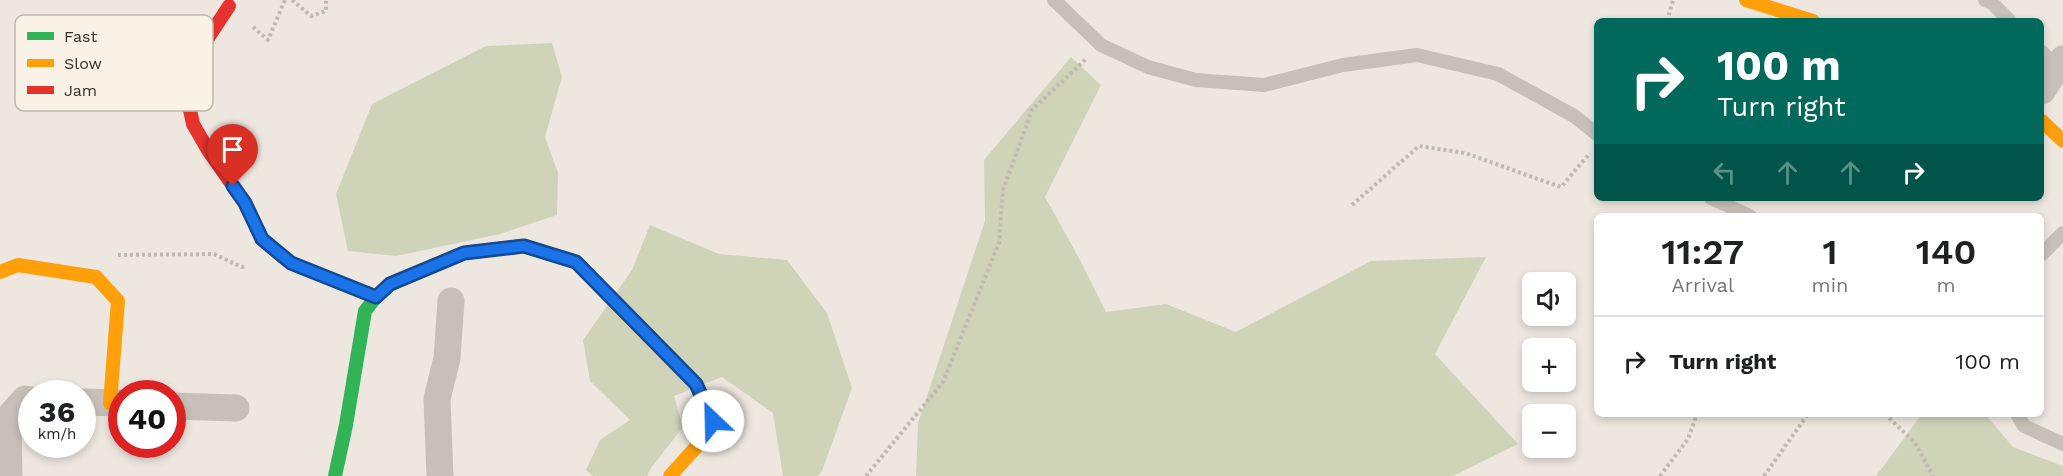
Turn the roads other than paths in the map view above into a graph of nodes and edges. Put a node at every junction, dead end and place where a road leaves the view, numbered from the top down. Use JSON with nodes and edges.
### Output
{"nodes":[{"id":1,"x":1054,"y":0,"type":"edge"},
{"id":2,"x":1746,"y":0,"type":"edge"},
{"id":3,"x":1985,"y":0,"type":"edge"},
{"id":4,"x":229,"y":6,"type":"dead end"},
{"id":5,"x":1803,"y":18,"type":"edge"},
{"id":6,"x":2007,"y":18,"type":"edge"},
{"id":7,"x":213,"y":30,"type":"edge"},
{"id":8,"x":2054,"y":60,"type":"edge"},
{"id":9,"x":2044,"y":86,"type":"edge"},
{"id":10,"x":190,"y":111,"type":"edge"},
{"id":11,"x":2044,"y":123,"type":"edge"},
{"id":12,"x":1594,"y":132,"type":"edge"},
{"id":13,"x":2063,"y":141,"type":"edge"},
{"id":14,"x":1718,"y":201,"type":"edge"},
{"id":15,"x":1744,"y":213,"type":"edge"},
{"id":16,"x":2063,"y":233,"type":"edge"},
{"id":17,"x":2044,"y":252,"type":"edge"},
{"id":18,"x":0,"y":272,"type":"edge"},
{"id":19,"x":376,"y":297,"type":"junction"},
{"id":20,"x":451,"y":301,"type":"dead end"},
{"id":21,"x":116,"y":380,"type":"edge"},
{"id":22,"x":186,"y":406,"type":"edge"},
{"id":23,"x":18,"y":407,"type":"edge"},
{"id":24,"x":236,"y":408,"type":"dead end"},
{"id":25,"x":2019,"y":417,"type":"edge"},
{"id":26,"x":2063,"y":444,"type":"edge"},
{"id":27,"x":9,"y":476,"type":"edge"},
{"id":28,"x":335,"y":476,"type":"edge"},
{"id":29,"x":440,"y":476,"type":"edge"},
{"id":30,"x":670,"y":476,"type":"edge"}],
"edges":[{"from":1,"to":12,"type":"lane"},
{"from":2,"to":5,"type":"street"},
{"from":3,"to":6,"type":"lane"},
{"from":4,"to":7,"type":"street"},
{"from":8,"to":9,"type":"street"},
{"from":10,"to":19,"type":"street"},
{"from":11,"to":13,"type":"street"},
{"from":14,"to":15,"type":"lane"},
{"from":16,"to":17,"type":"lane"},
{"from":18,"to":21,"type":"street"},
{"from":19,"to":28,"type":"street"},
{"from":19,"to":30,"type":"street"},
{"from":20,"to":29,"type":"street"},
{"from":22,"to":24,"type":"street"},
{"from":23,"to":27,"type":"street"},
{"from":25,"to":26,"type":"lane"}]}
